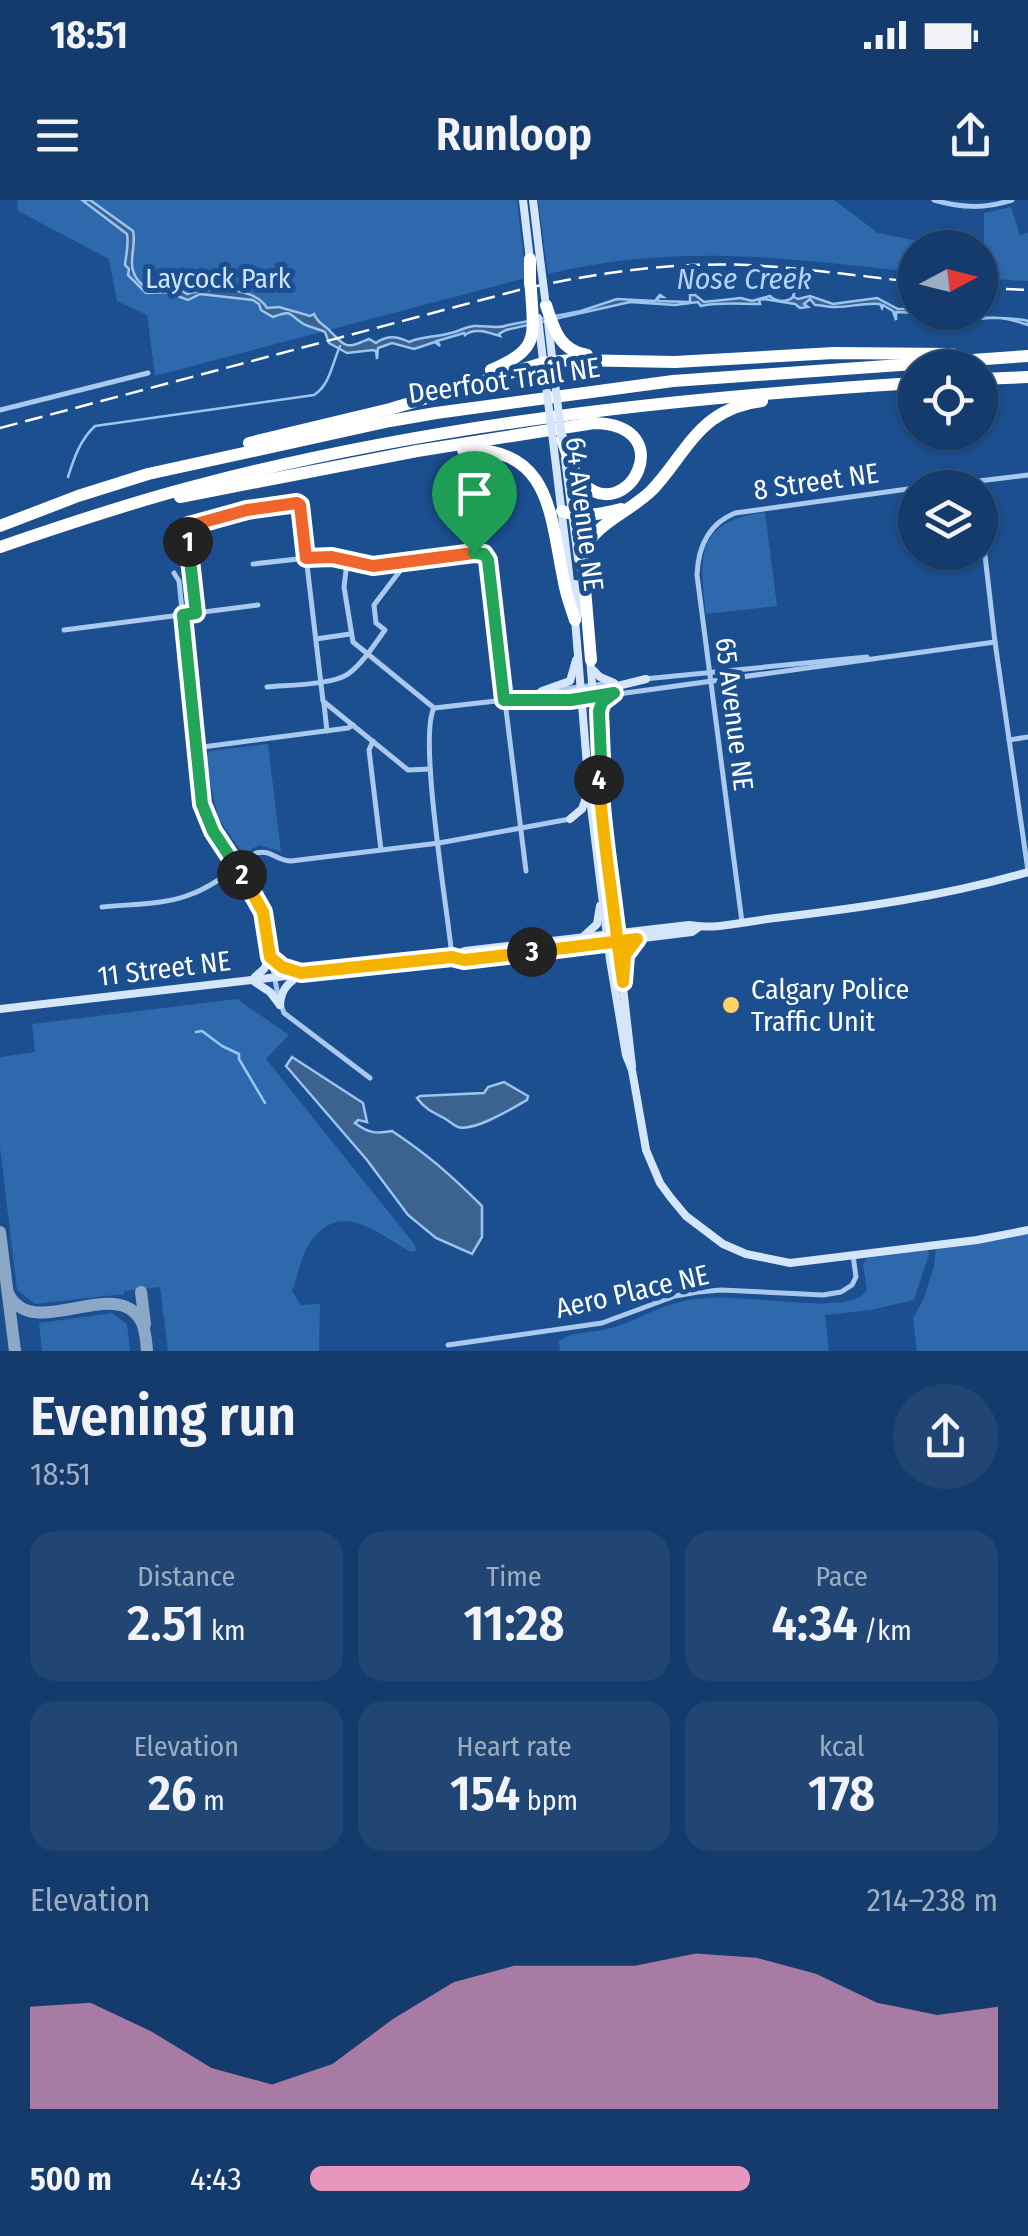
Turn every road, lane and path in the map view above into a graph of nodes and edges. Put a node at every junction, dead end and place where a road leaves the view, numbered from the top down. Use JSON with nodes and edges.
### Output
{"nodes":[{"id":1,"x":523,"y":200,"type":"edge"},
{"id":2,"x":532,"y":200,"type":"edge"},
{"id":3,"x":934,"y":200,"type":"edge"},
{"id":4,"x":1012,"y":200,"type":"edge"},
{"id":5,"x":532,"y":277,"type":"junction"},
{"id":6,"x":546,"y":302,"type":"junction"},
{"id":7,"x":1010,"y":356,"type":"junction"},
{"id":8,"x":1028,"y":356,"type":"edge"},
{"id":9,"x":548,"y":362,"type":"junction"},
{"id":10,"x":644,"y":362,"type":"junction"},
{"id":11,"x":148,"y":372,"type":"dead end"},
{"id":12,"x":1028,"y":377,"type":"edge"},
{"id":13,"x":998,"y":378,"type":"edge"},
{"id":14,"x":894,"y":384,"type":"junction"},
{"id":15,"x":898,"y":384,"type":"edge"},
{"id":16,"x":443,"y":392,"type":"junction"},
{"id":17,"x":0,"y":410,"type":"edge"},
{"id":18,"x":558,"y":440,"type":"junction"},
{"id":19,"x":193,"y":464,"type":"junction"},
{"id":20,"x":347,"y":464,"type":"junction"},
{"id":21,"x":1028,"y":474,"type":"edge"},
{"id":22,"x":998,"y":480,"type":"edge"},
{"id":23,"x":898,"y":491,"type":"edge"},
{"id":24,"x":633,"y":505,"type":"junction"},
{"id":25,"x":567,"y":513,"type":"junction"},
{"id":26,"x":723,"y":519,"type":"joint"},
{"id":27,"x":0,"y":524,"type":"edge"},
{"id":28,"x":62,"y":526,"type":"junction"},
{"id":29,"x":565,"y":539,"type":"junction"},
{"id":30,"x":0,"y":548,"type":"edge"},
{"id":31,"x":306,"y":558,"type":"junction"},
{"id":32,"x":347,"y":561,"type":"junction"},
{"id":33,"x":406,"y":563,"type":"junction"},
{"id":34,"x":253,"y":564,"type":"dead end"},
{"id":35,"x":987,"y":570,"type":"edge"},
{"id":36,"x":174,"y":572,"type":"dead end"},
{"id":37,"x":258,"y":605,"type":"dead end"},
{"id":38,"x":196,"y":613,"type":"junction"},
{"id":39,"x":183,"y":615,"type":"junction"},
{"id":40,"x":575,"y":620,"type":"junction"},
{"id":41,"x":64,"y":630,"type":"dead end"},
{"id":42,"x":350,"y":634,"type":"junction"},
{"id":43,"x":316,"y":639,"type":"junction"},
{"id":44,"x":995,"y":642,"type":"junction"},
{"id":45,"x":578,"y":646,"type":"junction"},
{"id":46,"x":367,"y":655,"type":"junction"},
{"id":47,"x":890,"y":656,"type":"junction"},
{"id":48,"x":591,"y":664,"type":"junction"},
{"id":49,"x":710,"y":672,"type":"junction"},
{"id":50,"x":646,"y":679,"type":"junction"},
{"id":51,"x":321,"y":681,"type":"junction"},
{"id":52,"x":711,"y":681,"type":"junction"},
{"id":53,"x":614,"y":682,"type":"junction"},
{"id":54,"x":267,"y":687,"type":"dead end"},
{"id":55,"x":587,"y":691,"type":"junction"},
{"id":56,"x":614,"y":693,"type":"junction"},
{"id":57,"x":541,"y":695,"type":"junction"},
{"id":58,"x":504,"y":700,"type":"junction"},
{"id":59,"x":324,"y":701,"type":"junction"},
{"id":60,"x":434,"y":708,"type":"junction"},
{"id":61,"x":353,"y":725,"type":"junction"},
{"id":62,"x":327,"y":730,"type":"junction"},
{"id":63,"x":1028,"y":737,"type":"edge"},
{"id":64,"x":1009,"y":740,"type":"junction"},
{"id":65,"x":373,"y":742,"type":"junction"},
{"id":66,"x":195,"y":748,"type":"junction"},
{"id":67,"x":430,"y":769,"type":"junction"},
{"id":68,"x":599,"y":770,"type":"junction"},
{"id":69,"x":588,"y":790,"type":"junction"},
{"id":70,"x":570,"y":819,"type":"junction"},
{"id":71,"x":520,"y":827,"type":"junction"},
{"id":72,"x":595,"y":836,"type":"junction"},
{"id":73,"x":438,"y":842,"type":"junction"},
{"id":74,"x":381,"y":850,"type":"junction"},
{"id":75,"x":237,"y":867,"type":"junction"},
{"id":76,"x":526,"y":871,"type":"dead end"},
{"id":77,"x":1028,"y":872,"type":"edge"},
{"id":78,"x":601,"y":886,"type":"junction"},
{"id":79,"x":102,"y":907,"type":"dead end"},
{"id":80,"x":615,"y":907,"type":"junction"},
{"id":81,"x":742,"y":922,"type":"junction"},
{"id":82,"x":699,"y":926,"type":"junction"},
{"id":83,"x":652,"y":929,"type":"junction"},
{"id":84,"x":582,"y":937,"type":"junction"},
{"id":85,"x":611,"y":938,"type":"junction"},
{"id":86,"x":637,"y":939,"type":"junction"},
{"id":87,"x":576,"y":946,"type":"junction"},
{"id":88,"x":528,"y":952,"type":"junction"},
{"id":89,"x":270,"y":957,"type":"junction"},
{"id":90,"x":452,"y":957,"type":"junction"},
{"id":91,"x":610,"y":960,"type":"junction"},
{"id":92,"x":301,"y":973,"type":"junction"},
{"id":93,"x":274,"y":977,"type":"junction"},
{"id":94,"x":252,"y":980,"type":"junction"},
{"id":95,"x":623,"y":982,"type":"junction"},
{"id":96,"x":280,"y":1005,"type":"junction"},
{"id":97,"x":0,"y":1009,"type":"edge"},
{"id":98,"x":632,"y":1070,"type":"junction"},
{"id":99,"x":370,"y":1078,"type":"dead end"},
{"id":100,"x":1028,"y":1230,"type":"edge"},
{"id":101,"x":853,"y":1255,"type":"junction"},
{"id":102,"x":448,"y":1345,"type":"dead end"}],
"edges":[{"from":1,"to":5,"type":"street","name":"64 Avenue NE"},
{"from":2,"to":5,"type":"street","name":"64 Avenue NE"},
{"from":3,"to":4,"type":"street"},
{"from":5,"to":6,"type":"street","name":"64 Avenue NE","bridge":true},
{"from":5,"to":9,"type":"street","name":"64 Avenue NE"},
{"from":5,"to":16,"type":"highway"},
{"from":6,"to":9,"type":"street","name":"64 Avenue NE"},
{"from":6,"to":10,"type":"highway"},
{"from":7,"to":8,"type":"highway","name":"Deerfoot Trail NE"},
{"from":7,"to":10,"type":"highway"},
{"from":7,"to":19,"type":"highway","name":"Deerfoot Trail NE"},
{"from":9,"to":10,"type":"highway"},
{"from":9,"to":16,"type":"highway"},
{"from":9,"to":18,"type":"street","name":"64 Avenue NE","bridge":true},
{"from":11,"to":17,"type":"street"},
{"from":12,"to":13,"type":"highway"},
{"from":14,"to":15,"type":"highway","name":"Deerfoot Trail NE"},
{"from":14,"to":24,"type":"highway"},
{"from":14,"to":28,"type":"highway","name":"Deerfoot Trail NE"},
{"from":16,"to":19,"type":"highway"},
{"from":18,"to":20,"type":"highway"},
{"from":18,"to":25,"type":"street","name":"64 Avenue NE"},
{"from":19,"to":27,"type":"highway","name":"Deerfoot Trail NE"},
{"from":20,"to":28,"type":"highway"},
{"from":20,"to":40,"type":"highway"},
{"from":21,"to":22,"type":"street","name":"8 Street NE"},
{"from":23,"to":26,"type":"street","name":"8 Street NE"},
{"from":24,"to":25,"type":"highway"},
{"from":24,"to":48,"type":"highway"},
{"from":25,"to":29,"type":"street","name":"64 Avenue NE"},
{"from":25,"to":48,"type":"street","name":"64 Avenue NE"},
{"from":26,"to":49,"type":"street","name":"65 Avenue NE"},
{"from":28,"to":30,"type":"highway","name":"Deerfoot Trail NE"},
{"from":29,"to":40,"type":"street","name":"64 Avenue NE"},
{"from":29,"to":55,"type":"street"},
{"from":31,"to":32,"type":"street"},
{"from":31,"to":34,"type":"street"},
{"from":31,"to":38,"type":"street"},
{"from":31,"to":43,"type":"street"},
{"from":32,"to":33,"type":"street"},
{"from":32,"to":42,"type":"street"},
{"from":33,"to":46,"type":"street"},
{"from":33,"to":58,"type":"street"},
{"from":35,"to":44,"type":"street"},
{"from":36,"to":39,"type":"street"},
{"from":37,"to":38,"type":"street"},
{"from":38,"to":39,"type":"street"},
{"from":39,"to":41,"type":"street"},
{"from":39,"to":66,"type":"street"},
{"from":40,"to":45,"type":"street","name":"64 Avenue NE"},
{"from":42,"to":43,"type":"street"},
{"from":42,"to":46,"type":"street"},
{"from":43,"to":51,"type":"street"},
{"from":44,"to":47,"type":"street"},
{"from":44,"to":64,"type":"street"},
{"from":45,"to":55,"type":"street","name":"64 Avenue NE"},
{"from":45,"to":57,"type":"street"},
{"from":46,"to":51,"type":"street"},
{"from":46,"to":60,"type":"street"},
{"from":47,"to":49,"type":"street"},
{"from":47,"to":52,"type":"street"},
{"from":48,"to":53,"type":"street"},
{"from":48,"to":55,"type":"street","name":"64 Avenue NE"},
{"from":49,"to":50,"type":"street"},
{"from":49,"to":52,"type":"street","name":"65 Avenue NE"},
{"from":50,"to":53,"type":"street"},
{"from":50,"to":55,"type":"street"},
{"from":51,"to":54,"type":"street"},
{"from":51,"to":59,"type":"street"},
{"from":52,"to":56,"type":"street"},
{"from":52,"to":81,"type":"street","name":"65 Avenue NE"},
{"from":53,"to":55,"type":"street"},
{"from":55,"to":56,"type":"street"},
{"from":55,"to":57,"type":"street"},
{"from":55,"to":68,"type":"street","name":"64 Avenue NE"},
{"from":55,"to":69,"type":"street","name":"64 Avenue NE"},
{"from":56,"to":68,"type":"street"},
{"from":57,"to":58,"type":"street"},
{"from":58,"to":60,"type":"street"},
{"from":58,"to":71,"type":"street"},
{"from":59,"to":61,"type":"street"},
{"from":59,"to":62,"type":"street"},
{"from":60,"to":67,"type":"street"},
{"from":61,"to":62,"type":"street"},
{"from":61,"to":65,"type":"street"},
{"from":62,"to":66,"type":"street"},
{"from":63,"to":64,"type":"street"},
{"from":64,"to":77,"type":"street"},
{"from":65,"to":67,"type":"street"},
{"from":65,"to":74,"type":"street"},
{"from":66,"to":75,"type":"street"},
{"from":67,"to":73,"type":"street"},
{"from":68,"to":80,"type":"street","name":"64 Avenue NE"},
{"from":69,"to":70,"type":"street"},
{"from":69,"to":72,"type":"street","name":"64 Avenue NE"},
{"from":70,"to":71,"type":"street"},
{"from":70,"to":72,"type":"street"},
{"from":71,"to":73,"type":"street"},
{"from":71,"to":76,"type":"street"},
{"from":72,"to":78,"type":"street","name":"64 Avenue NE"},
{"from":73,"to":74,"type":"street"},
{"from":73,"to":90,"type":"street"},
{"from":74,"to":75,"type":"street"},
{"from":75,"to":79,"type":"street"},
{"from":75,"to":89,"type":"street"},
{"from":77,"to":81,"type":"street","name":"11 Street NE"},
{"from":78,"to":84,"type":"street"},
{"from":78,"to":85,"type":"street","name":"64 Avenue NE"},
{"from":80,"to":83,"type":"street"},
{"from":80,"to":85,"type":"street","name":"64 Avenue NE"},
{"from":81,"to":82,"type":"street","name":"11 Street NE"},
{"from":82,"to":83,"type":"street","name":"11 Street NE"},
{"from":82,"to":86,"type":"street","name":"11 Street NE"},
{"from":83,"to":85,"type":"street","name":"11 Street NE"},
{"from":84,"to":85,"type":"street","name":"11 Street NE"},
{"from":84,"to":90,"type":"street","name":"11 Street NE"},
{"from":85,"to":86,"type":"street","name":"11 Street NE"},
{"from":85,"to":87,"type":"street","name":"11 Street NE"},
{"from":85,"to":88,"type":"street"},
{"from":85,"to":91,"type":"street","name":"64 Avenue NE"},
{"from":85,"to":95,"type":"street","name":"64 Avenue NE"},
{"from":86,"to":95,"type":"street"},
{"from":87,"to":88,"type":"street","name":"11 Street NE"},
{"from":87,"to":91,"type":"street"},
{"from":88,"to":90,"type":"street","name":"11 Street NE"},
{"from":89,"to":92,"type":"street"},
{"from":89,"to":93,"type":"street"},
{"from":89,"to":94,"type":"street"},
{"from":90,"to":92,"type":"street","name":"11 Street NE"},
{"from":91,"to":98,"type":"street","name":"64 Avenue NE"},
{"from":92,"to":93,"type":"street","name":"11 Street NE"},
{"from":92,"to":96,"type":"street"},
{"from":93,"to":94,"type":"street","name":"11 Street NE"},
{"from":93,"to":96,"type":"street"},
{"from":94,"to":96,"type":"street"},
{"from":94,"to":97,"type":"street","name":"11 Street NE"},
{"from":95,"to":98,"type":"street","name":"64 Avenue NE"},
{"from":96,"to":99,"type":"street"},
{"from":98,"to":101,"type":"street","name":"64 Avenue NE"},
{"from":100,"to":101,"type":"street","name":"64 Avenue NE"},
{"from":101,"to":102,"type":"street","name":"Aero Place NE"}]}
